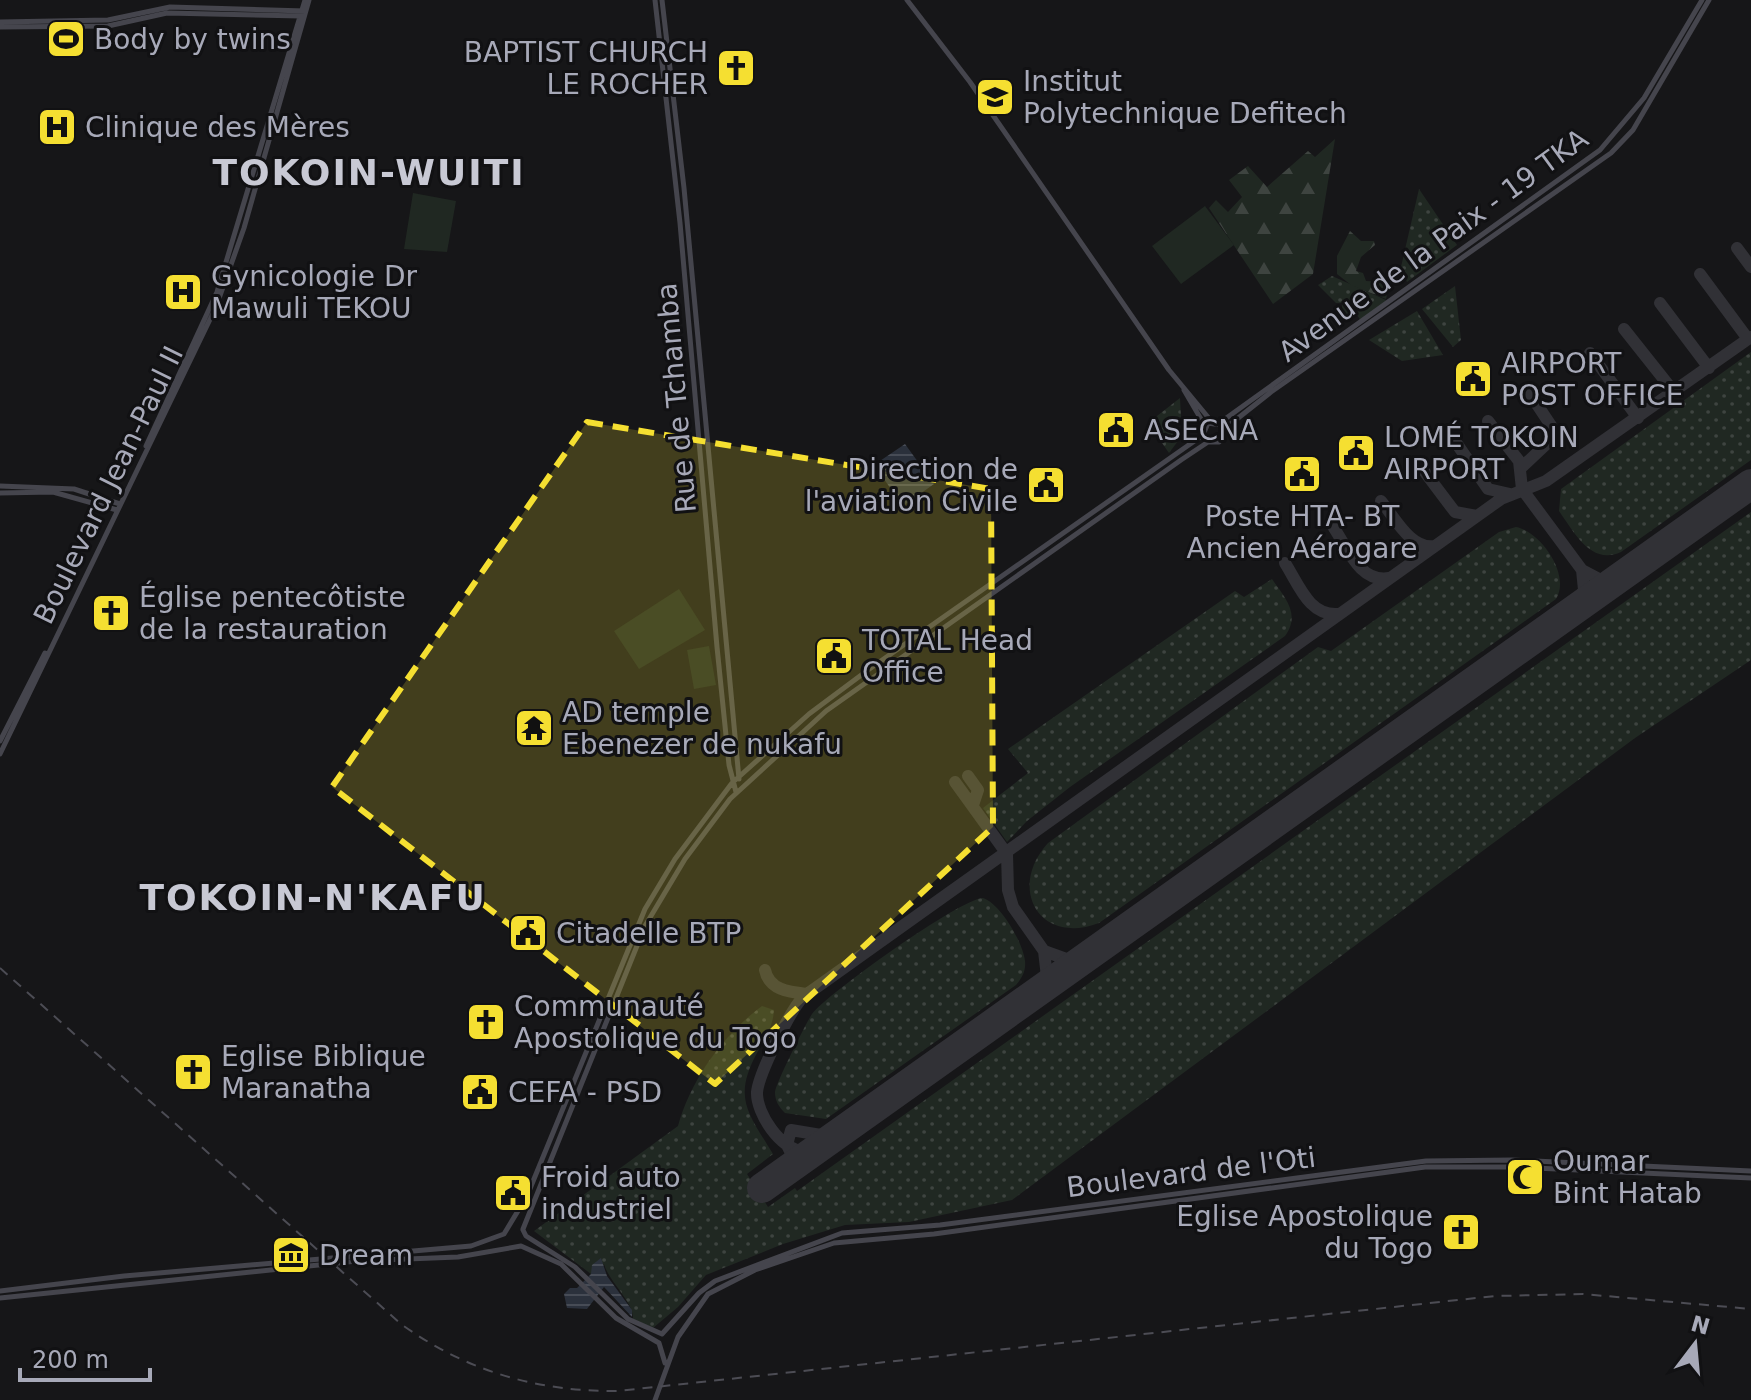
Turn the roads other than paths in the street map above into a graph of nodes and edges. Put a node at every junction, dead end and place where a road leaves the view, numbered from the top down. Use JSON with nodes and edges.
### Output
{"nodes":[{"id":1,"x":655,"y":0,"type":"edge"},
{"id":2,"x":662,"y":0,"type":"edge"},
{"id":3,"x":907,"y":0,"type":"edge"},
{"id":4,"x":1702,"y":0,"type":"edge"},
{"id":5,"x":1709,"y":0,"type":"edge"},
{"id":6,"x":304,"y":10,"type":"edge"},
{"id":7,"x":289,"y":12,"type":"junction"},
{"id":8,"x":0,"y":24,"type":"edge"},
{"id":9,"x":1184,"y":389,"type":"junction"},
{"id":10,"x":1215,"y":423,"type":"junction"},
{"id":11,"x":1205,"y":426,"type":"junction"},
{"id":12,"x":1223,"y":430,"type":"junction"},
{"id":13,"x":1203,"y":435,"type":"junction"},
{"id":14,"x":1208,"y":442,"type":"junction"},
{"id":15,"x":0,"y":486,"type":"edge"},
{"id":16,"x":54,"y":489,"type":"junction"},
{"id":17,"x":0,"y":493,"type":"edge"},
{"id":18,"x":117,"y":507,"type":"junction"},
{"id":19,"x":0,"y":741,"type":"edge"},
{"id":20,"x":0,"y":754,"type":"edge"},
{"id":21,"x":738,"y":778,"type":"junction"},
{"id":22,"x":732,"y":783,"type":"junction"},
{"id":23,"x":742,"y":785,"type":"junction"},
{"id":24,"x":736,"y":792,"type":"junction"},
{"id":25,"x":1446,"y":1163,"type":"junction"},
{"id":26,"x":1751,"y":1171,"type":"edge"},
{"id":27,"x":1751,"y":1178,"type":"edge"},
{"id":28,"x":511,"y":1226,"type":"junction"},
{"id":29,"x":525,"y":1233,"type":"junction"},
{"id":30,"x":504,"y":1234,"type":"junction"},
{"id":31,"x":508,"y":1246,"type":"junction"},
{"id":32,"x":521,"y":1246,"type":"junction"},
{"id":33,"x":418,"y":1250,"type":"junction"},
{"id":34,"x":419,"y":1260,"type":"junction"},
{"id":35,"x":572,"y":1269,"type":"junction"},
{"id":36,"x":0,"y":1291,"type":"edge"},
{"id":37,"x":0,"y":1298,"type":"edge"},
{"id":38,"x":620,"y":1316,"type":"junction"},
{"id":39,"x":665,"y":1333,"type":"junction"},
{"id":40,"x":678,"y":1337,"type":"junction"},
{"id":41,"x":661,"y":1346,"type":"junction"},
{"id":42,"x":671,"y":1351,"type":"junction"},
{"id":43,"x":665,"y":1364,"type":"junction"},
{"id":44,"x":655,"y":1400,"type":"edge"}],
"edges":[{"from":1,"to":22,"type":"main road","name":"Rue de Tchamba"},
{"from":2,"to":21,"type":"main road","name":"Rue de Tchamba"},
{"from":3,"to":9,"type":"main road"},
{"from":4,"to":10,"type":"main road","name":"Avenue de la Paix - 19 TKA"},
{"from":5,"to":12,"type":"main road","name":"Avenue de la Paix - 19 TKA"},
{"from":6,"to":7,"type":"main road"},
{"from":6,"to":7,"type":"main road"},
{"from":6,"to":18,"type":"main road","name":"Boulevard Jean-Paul II"},
{"from":7,"to":8,"type":"main road"},
{"from":9,"to":10,"type":"main road"},
{"from":9,"to":11,"type":"main road"},
{"from":10,"to":11,"type":"main road"},
{"from":10,"to":12,"type":"main road"},
{"from":11,"to":13,"type":"main road"},
{"from":12,"to":14,"type":"main road"},
{"from":13,"to":14,"type":"main road"},
{"from":13,"to":21,"type":"main road"},
{"from":14,"to":23,"type":"main road"},
{"from":15,"to":16,"type":"main road"},
{"from":16,"to":17,"type":"main road"},
{"from":16,"to":18,"type":"main road"},
{"from":18,"to":19,"type":"main road","name":"Boulevard Jean-Paul II"},
{"from":18,"to":20,"type":"main road","name":"Boulevard Jean-Paul II"},
{"from":21,"to":22,"type":"main road"},
{"from":21,"to":23,"type":"main road","name":"Rue de Tchamba"},
{"from":22,"to":24,"type":"main road","name":"Rue de Tchamba"},
{"from":22,"to":28,"type":"main road"},
{"from":23,"to":24,"type":"main road"},
{"from":24,"to":29,"type":"main road"},
{"from":25,"to":26,"type":"main road","name":"Boulevard de l'Oti"},
{"from":25,"to":27,"type":"main road","name":"Boulevard de l'Oti"},
{"from":25,"to":39,"type":"main road","name":"Boulevard de l'Oti"},
{"from":25,"to":40,"type":"main road","name":"Boulevard de l'Oti"},
{"from":28,"to":29,"type":"main road"},
{"from":28,"to":30,"type":"main road"},
{"from":29,"to":32,"type":"main road"},
{"from":29,"to":35,"type":"main road"},
{"from":30,"to":31,"type":"main road"},
{"from":30,"to":33,"type":"main road"},
{"from":31,"to":32,"type":"main road"},
{"from":31,"to":34,"type":"main road"},
{"from":32,"to":35,"type":"main road"},
{"from":33,"to":34,"type":"main road"},
{"from":33,"to":36,"type":"main road"},
{"from":34,"to":37,"type":"main road"},
{"from":35,"to":38,"type":"main road"},
{"from":38,"to":39,"type":"main road"},
{"from":38,"to":41,"type":"main road"},
{"from":39,"to":40,"type":"main road"},
{"from":39,"to":41,"type":"main road"},
{"from":40,"to":42,"type":"main road","name":"Boulevard de l'Oti"},
{"from":41,"to":42,"type":"main road"},
{"from":41,"to":43,"type":"main road"},
{"from":42,"to":43,"type":"main road","name":"Boulevard de l'Oti"},
{"from":43,"to":44,"type":"main road"}]}
